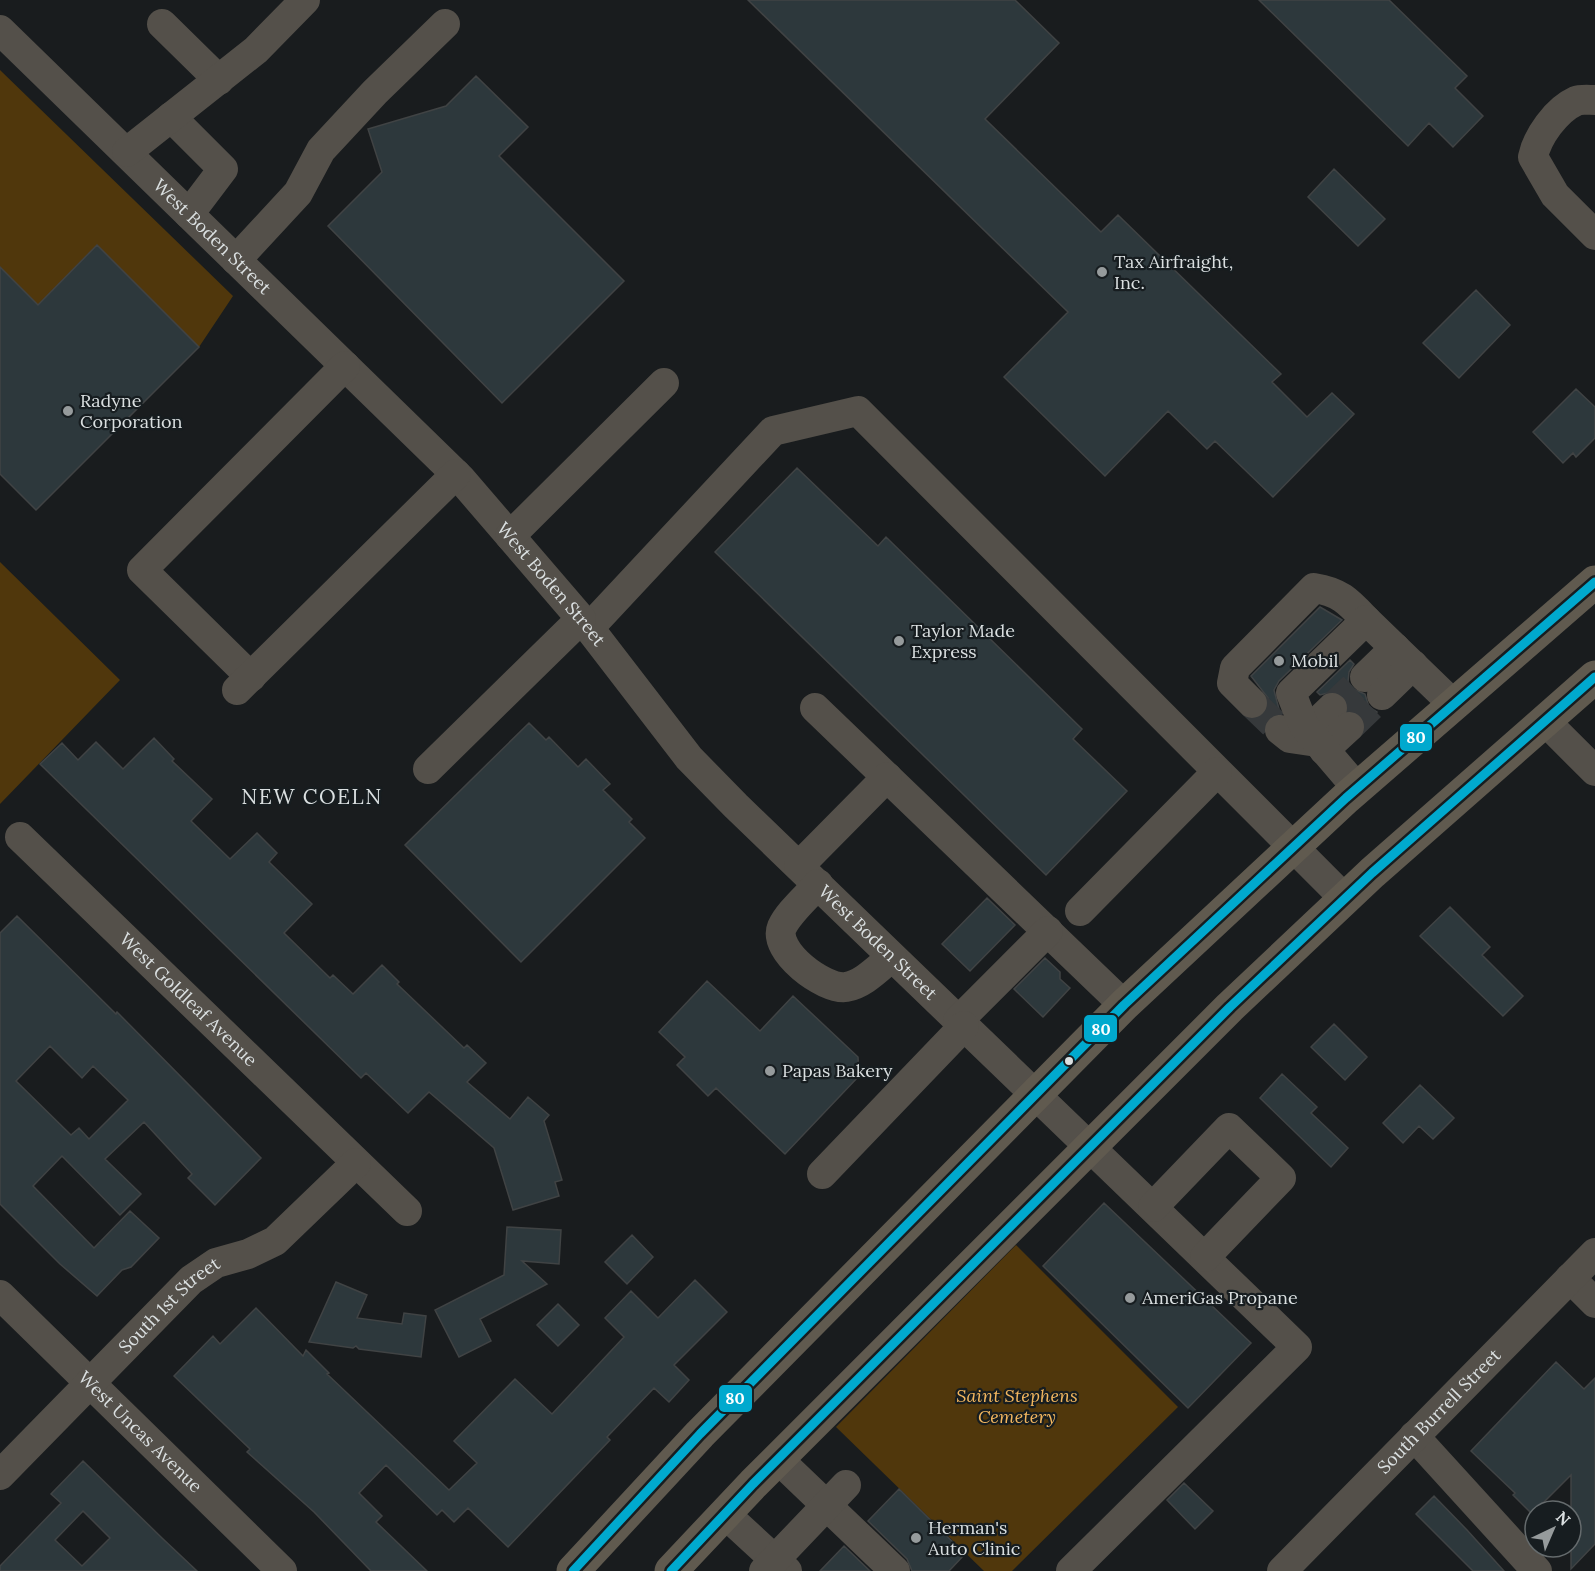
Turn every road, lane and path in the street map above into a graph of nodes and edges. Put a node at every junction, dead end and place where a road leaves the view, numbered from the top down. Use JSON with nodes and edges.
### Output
{"nodes":[{"id":1,"x":305,"y":0,"type":"edge"},
{"id":2,"x":162,"y":24,"type":"dead end"},
{"id":3,"x":445,"y":24,"type":"dead end"},
{"id":4,"x":0,"y":30,"type":"edge"},
{"id":5,"x":219,"y":80,"type":"junction"},
{"id":6,"x":1595,"y":100,"type":"edge"},
{"id":7,"x":171,"y":117,"type":"junction"},
{"id":8,"x":127,"y":152,"type":"junction"},
{"id":9,"x":189,"y":214,"type":"junction"},
{"id":10,"x":1595,"y":235,"type":"edge"},
{"id":11,"x":236,"y":260,"type":"junction"},
{"id":12,"x":345,"y":366,"type":"junction"},
{"id":13,"x":664,"y":383,"type":"dead end"},
{"id":14,"x":456,"y":474,"type":"junction"},
{"id":15,"x":510,"y":536,"type":"junction"},
{"id":16,"x":1595,"y":582,"type":"edge"},
{"id":17,"x":1366,"y":620,"type":"junction"},
{"id":18,"x":585,"y":623,"type":"junction"},
{"id":19,"x":1404,"y":657,"type":"junction"},
{"id":20,"x":1595,"y":677,"type":"edge"},
{"id":21,"x":1373,"y":686,"type":"tunnel mouth"},
{"id":22,"x":1252,"y":703,"type":"tunnel mouth"},
{"id":23,"x":1454,"y":704,"type":"junction"},
{"id":24,"x":815,"y":708,"type":"dead end"},
{"id":25,"x":1340,"y":717,"type":"tunnel mouth"},
{"id":26,"x":1545,"y":721,"type":"junction"},
{"id":27,"x":1307,"y":738,"type":"junction"},
{"id":28,"x":428,"y":769,"type":"dead end"},
{"id":29,"x":1595,"y":771,"type":"edge"},
{"id":30,"x":1217,"y":772,"type":"junction"},
{"id":31,"x":887,"y":777,"type":"junction"},
{"id":32,"x":1357,"y":788,"type":"junction"},
{"id":33,"x":20,"y":837,"type":"dead end"},
{"id":34,"x":1293,"y":847,"type":"junction"},
{"id":35,"x":809,"y":875,"type":"junction"},
{"id":36,"x":1345,"y":899,"type":"junction"},
{"id":37,"x":1080,"y":911,"type":"dead end"},
{"id":38,"x":1048,"y":931,"type":"junction"},
{"id":39,"x":892,"y":957,"type":"junction"},
{"id":40,"x":1124,"y":1005,"type":"junction"},
{"id":41,"x":961,"y":1024,"type":"junction"},
{"id":42,"x":1035,"y":1093,"type":"junction"},
{"id":43,"x":1090,"y":1146,"type":"junction"},
{"id":44,"x":356,"y":1163,"type":"junction"},
{"id":45,"x":822,"y":1174,"type":"dead end"},
{"id":46,"x":1153,"y":1207,"type":"junction"},
{"id":47,"x":408,"y":1211,"type":"dead end"},
{"id":48,"x":1595,"y":1253,"type":"edge"},
{"id":49,"x":1205,"y":1257,"type":"junction"},
{"id":50,"x":1570,"y":1278,"type":"junction"},
{"id":51,"x":0,"y":1295,"type":"edge"},
{"id":52,"x":1595,"y":1303,"type":"edge"},
{"id":53,"x":91,"y":1383,"type":"junction"},
{"id":54,"x":1414,"y":1436,"type":"junction"},
{"id":55,"x":778,"y":1459,"type":"junction"},
{"id":56,"x":0,"y":1475,"type":"edge"},
{"id":57,"x":836,"y":1495,"type":"junction"},
{"id":58,"x":725,"y":1514,"type":"junction"},
{"id":59,"x":684,"y":1566,"type":"edge"},
{"id":60,"x":775,"y":1567,"type":"edge"},
{"id":61,"x":1289,"y":1569,"type":"edge"},
{"id":62,"x":282,"y":1571,"type":"edge"},
{"id":63,"x":573,"y":1571,"type":"edge"},
{"id":64,"x":895,"y":1571,"type":"edge"},
{"id":65,"x":1071,"y":1571,"type":"edge"},
{"id":66,"x":1537,"y":1571,"type":"edge"}],
"edges":[{"from":1,"to":5,"type":"street"},
{"from":2,"to":5,"type":"street"},
{"from":3,"to":11,"type":"street"},
{"from":4,"to":8,"type":"street","name":"West Boden Street"},
{"from":5,"to":7,"type":"street"},
{"from":6,"to":10,"type":"street"},
{"from":7,"to":8,"type":"street"},
{"from":7,"to":9,"type":"street"},
{"from":8,"to":9,"type":"street","name":"West Boden Street"},
{"from":9,"to":11,"type":"street","name":"West Boden Street"},
{"from":11,"to":12,"type":"street","name":"West Boden Street"},
{"from":12,"to":14,"type":"street","name":"West Boden Street"},
{"from":12,"to":14,"type":"street"},
{"from":13,"to":15,"type":"street"},
{"from":14,"to":15,"type":"street","name":"West Boden Street"},
{"from":15,"to":18,"type":"street","name":"West Boden Street"},
{"from":16,"to":23,"type":"main road"},
{"from":17,"to":19,"type":"street"},
{"from":17,"to":22,"type":"street"},
{"from":17,"to":27,"type":"street"},
{"from":18,"to":28,"type":"street"},
{"from":18,"to":30,"type":"street"},
{"from":18,"to":35,"type":"street","name":"West Boden Street"},
{"from":19,"to":21,"type":"street"},
{"from":19,"to":23,"type":"street"},
{"from":20,"to":26,"type":"main road"},
{"from":23,"to":32,"type":"main road"},
{"from":24,"to":31,"type":"street"},
{"from":25,"to":27,"type":"street"},
{"from":26,"to":29,"type":"street"},
{"from":26,"to":36,"type":"main road"},
{"from":27,"to":32,"type":"street"},
{"from":30,"to":34,"type":"street"},
{"from":30,"to":37,"type":"street"},
{"from":31,"to":35,"type":"street"},
{"from":31,"to":38,"type":"street"},
{"from":32,"to":34,"type":"main road"},
{"from":33,"to":44,"type":"street","name":"West Goldleaf Avenue"},
{"from":34,"to":36,"type":"street"},
{"from":34,"to":40,"type":"main road"},
{"from":35,"to":39,"type":"street","name":"West Boden Street"},
{"from":35,"to":39,"type":"street"},
{"from":36,"to":43,"type":"main road"},
{"from":38,"to":40,"type":"street"},
{"from":38,"to":41,"type":"street"},
{"from":39,"to":41,"type":"street","name":"West Boden Street"},
{"from":40,"to":42,"type":"main road"},
{"from":41,"to":42,"type":"street","name":"West Boden Street"},
{"from":41,"to":45,"type":"street"},
{"from":42,"to":43,"type":"street","name":"West Boden Street"},
{"from":42,"to":63,"type":"main road"},
{"from":43,"to":46,"type":"street","name":"West Boden Street"},
{"from":43,"to":55,"type":"main road"},
{"from":44,"to":47,"type":"street","name":"West Goldleaf Avenue"},
{"from":44,"to":53,"type":"street","name":"South 1st Street"},
{"from":46,"to":49,"type":"street","name":"West Boden Street"},
{"from":46,"to":49,"type":"street"},
{"from":48,"to":50,"type":"street","name":"South Burrell Street"},
{"from":49,"to":65,"type":"street","name":"West Boden Street"},
{"from":50,"to":52,"type":"street"},
{"from":50,"to":54,"type":"street","name":"South Burrell Street"},
{"from":51,"to":53,"type":"street","name":"West Uncas Avenue"},
{"from":53,"to":56,"type":"street","name":"South 1st Street"},
{"from":53,"to":62,"type":"street","name":"West Uncas Avenue"},
{"from":54,"to":61,"type":"street","name":"South Burrell Street"},
{"from":54,"to":66,"type":"street"},
{"from":55,"to":57,"type":"street"},
{"from":55,"to":58,"type":"main road"},
{"from":57,"to":60,"type":"street"},
{"from":57,"to":64,"type":"street"},
{"from":58,"to":59,"type":"main road"},
{"from":58,"to":60,"type":"street"}]}
